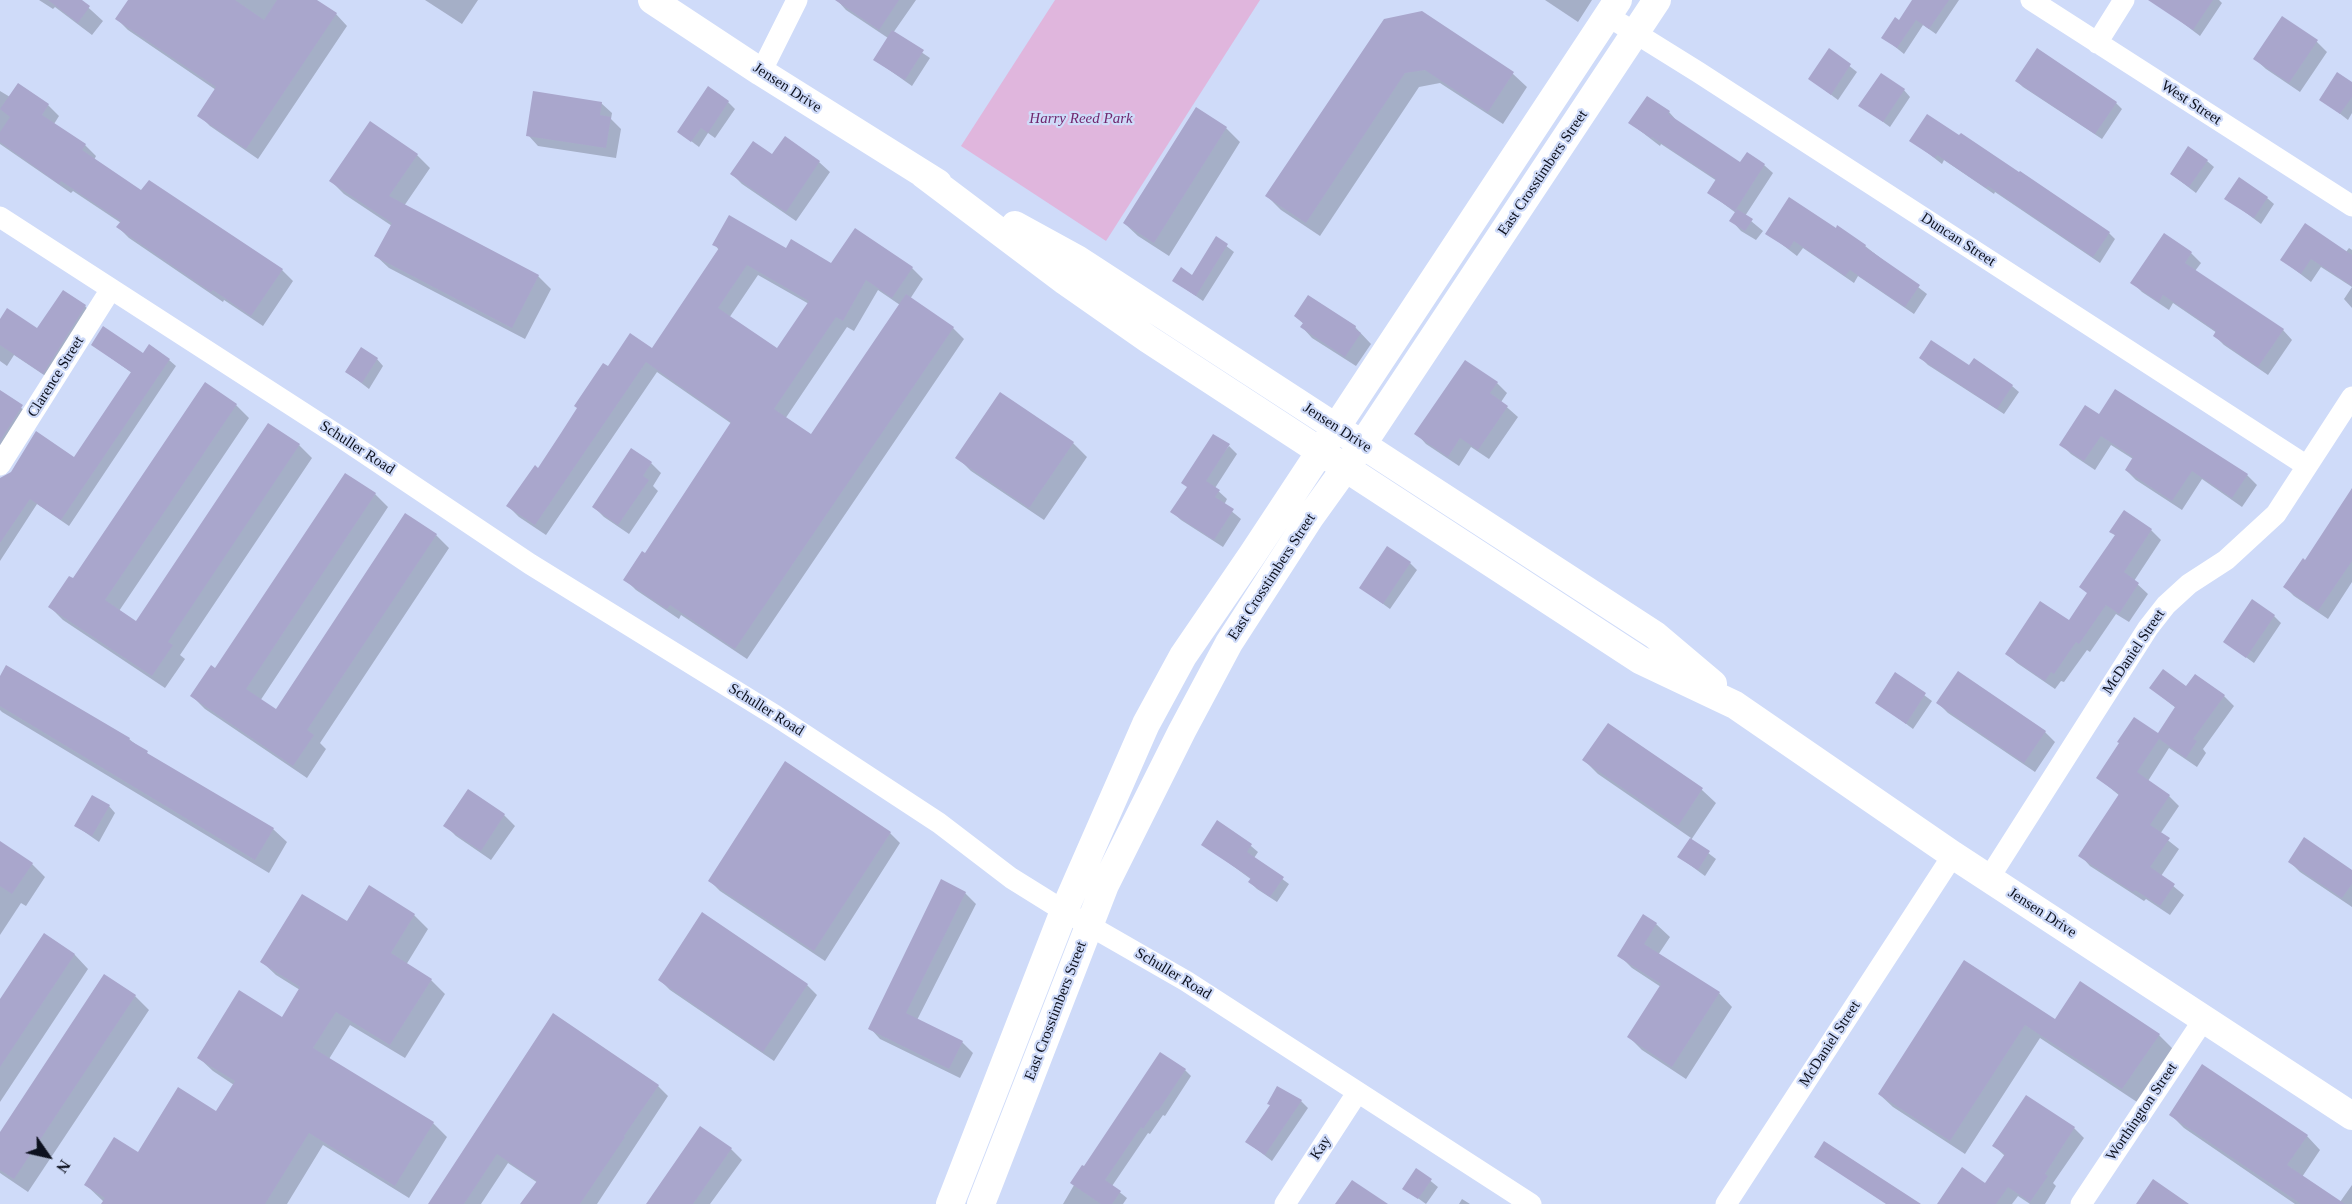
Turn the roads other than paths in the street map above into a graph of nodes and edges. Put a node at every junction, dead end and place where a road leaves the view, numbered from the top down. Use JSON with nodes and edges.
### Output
{"nodes":[{"id":1,"x":652,"y":0,"type":"edge"},
{"id":2,"x":797,"y":0,"type":"edge"},
{"id":3,"x":1657,"y":0,"type":"edge"},
{"id":4,"x":2031,"y":0,"type":"edge"},
{"id":5,"x":2124,"y":0,"type":"edge"},
{"id":6,"x":1613,"y":8,"type":"edge"},
{"id":7,"x":1635,"y":33,"type":"junction"},
{"id":8,"x":2097,"y":43,"type":"junction"},
{"id":9,"x":760,"y":72,"type":"junction"},
{"id":10,"x":1515,"y":157,"type":"junction"},
{"id":11,"x":923,"y":174,"type":"junction"},
{"id":12,"x":1542,"y":175,"type":"junction"},
{"id":13,"x":2352,"y":206,"type":"edge"},
{"id":14,"x":0,"y":217,"type":"edge"},
{"id":15,"x":111,"y":290,"type":"junction"},
{"id":16,"x":2352,"y":397,"type":"edge"},
{"id":17,"x":1335,"y":426,"type":"junction"},
{"id":18,"x":1362,"y":445,"type":"junction"},
{"id":19,"x":1320,"y":450,"type":"junction"},
{"id":20,"x":0,"y":465,"type":"edge"},
{"id":21,"x":2307,"y":466,"type":"junction"},
{"id":22,"x":1346,"y":468,"type":"junction"},
{"id":23,"x":1616,"y":609,"type":"junction"},
{"id":24,"x":1599,"y":634,"type":"junction"},
{"id":25,"x":1736,"y":705,"type":"junction"},
{"id":26,"x":1150,"y":716,"type":"junction"},
{"id":27,"x":1179,"y":738,"type":"junction"},
{"id":28,"x":1953,"y":855,"type":"junction"},
{"id":29,"x":1989,"y":878,"type":"junction"},
{"id":30,"x":1077,"y":918,"type":"junction"},
{"id":31,"x":2204,"y":1019,"type":"junction"},
{"id":32,"x":1358,"y":1093,"type":"junction"},
{"id":33,"x":2352,"y":1116,"type":"edge"},
{"id":34,"x":961,"y":1177,"type":"junction"},
{"id":35,"x":985,"y":1195,"type":"edge"},
{"id":36,"x":950,"y":1204,"type":"edge"},
{"id":37,"x":1285,"y":1204,"type":"edge"},
{"id":38,"x":1531,"y":1204,"type":"edge"},
{"id":39,"x":1726,"y":1204,"type":"edge"},
{"id":40,"x":2081,"y":1204,"type":"edge"}],
"edges":[{"from":1,"to":9,"type":"main road","name":"Jensen Drive"},
{"from":2,"to":9,"type":"street"},
{"from":3,"to":7,"type":"main road","name":"East Crosstimbers Street"},
{"from":4,"to":8,"type":"street","name":"West Street"},
{"from":5,"to":8,"type":"street"},
{"from":6,"to":7,"type":"street","name":"Duncan Street"},
{"from":6,"to":10,"type":"main road","name":"East Crosstimbers Street"},
{"from":7,"to":12,"type":"main road","name":"East Crosstimbers Street"},
{"from":7,"to":21,"type":"street","name":"Duncan Street"},
{"from":8,"to":13,"type":"street","name":"West Street"},
{"from":9,"to":11,"type":"main road","name":"Jensen Drive"},
{"from":10,"to":12,"type":"main road"},
{"from":10,"to":17,"type":"main road","name":"East Crosstimbers Street"},
{"from":11,"to":17,"type":"main road","name":"Jensen Drive"},
{"from":11,"to":19,"type":"main road","name":"Jensen Drive"},
{"from":12,"to":18,"type":"main road","name":"East Crosstimbers Street"},
{"from":14,"to":15,"type":"street","name":"Schuller Road"},
{"from":15,"to":20,"type":"street","name":"Clarence Street"},
{"from":15,"to":30,"type":"street","name":"Schuller Road"},
{"from":16,"to":21,"type":"street","name":"McDaniel Street"},
{"from":17,"to":18,"type":"main road","name":"Jensen Drive"},
{"from":17,"to":19,"type":"main road","name":"East Crosstimbers Street"},
{"from":18,"to":22,"type":"main road","name":"East Crosstimbers Street"},
{"from":18,"to":23,"type":"main road","name":"Jensen Drive"},
{"from":19,"to":22,"type":"main road","name":"Jensen Drive"},
{"from":19,"to":26,"type":"main road","name":"East Crosstimbers Street"},
{"from":21,"to":29,"type":"street","name":"McDaniel Street"},
{"from":22,"to":24,"type":"main road","name":"Jensen Drive"},
{"from":22,"to":27,"type":"main road","name":"East Crosstimbers Street"},
{"from":23,"to":24,"type":"main road"},
{"from":23,"to":25,"type":"main road","name":"Jensen Drive"},
{"from":24,"to":25,"type":"main road","name":"Jensen Drive"},
{"from":25,"to":28,"type":"main road","name":"Jensen Drive"},
{"from":26,"to":27,"type":"main road"},
{"from":26,"to":30,"type":"main road","name":"East Crosstimbers Street"},
{"from":27,"to":30,"type":"main road","name":"East Crosstimbers Street"},
{"from":28,"to":29,"type":"main road","name":"Jensen Drive"},
{"from":28,"to":39,"type":"street","name":"McDaniel Street"},
{"from":29,"to":31,"type":"main road","name":"Jensen Drive"},
{"from":30,"to":32,"type":"street","name":"Schuller Road"},
{"from":30,"to":34,"type":"main road","name":"East Crosstimbers Street"},
{"from":30,"to":35,"type":"main road","name":"East Crosstimbers Street"},
{"from":31,"to":33,"type":"main road","name":"Jensen Drive"},
{"from":31,"to":40,"type":"street","name":"Worthington Street"},
{"from":32,"to":37,"type":"street","name":"Kay"},
{"from":32,"to":38,"type":"street","name":"Schuller Road"},
{"from":34,"to":35,"type":"main road"},
{"from":34,"to":36,"type":"main road","name":"East Crosstimbers Street"}]}
